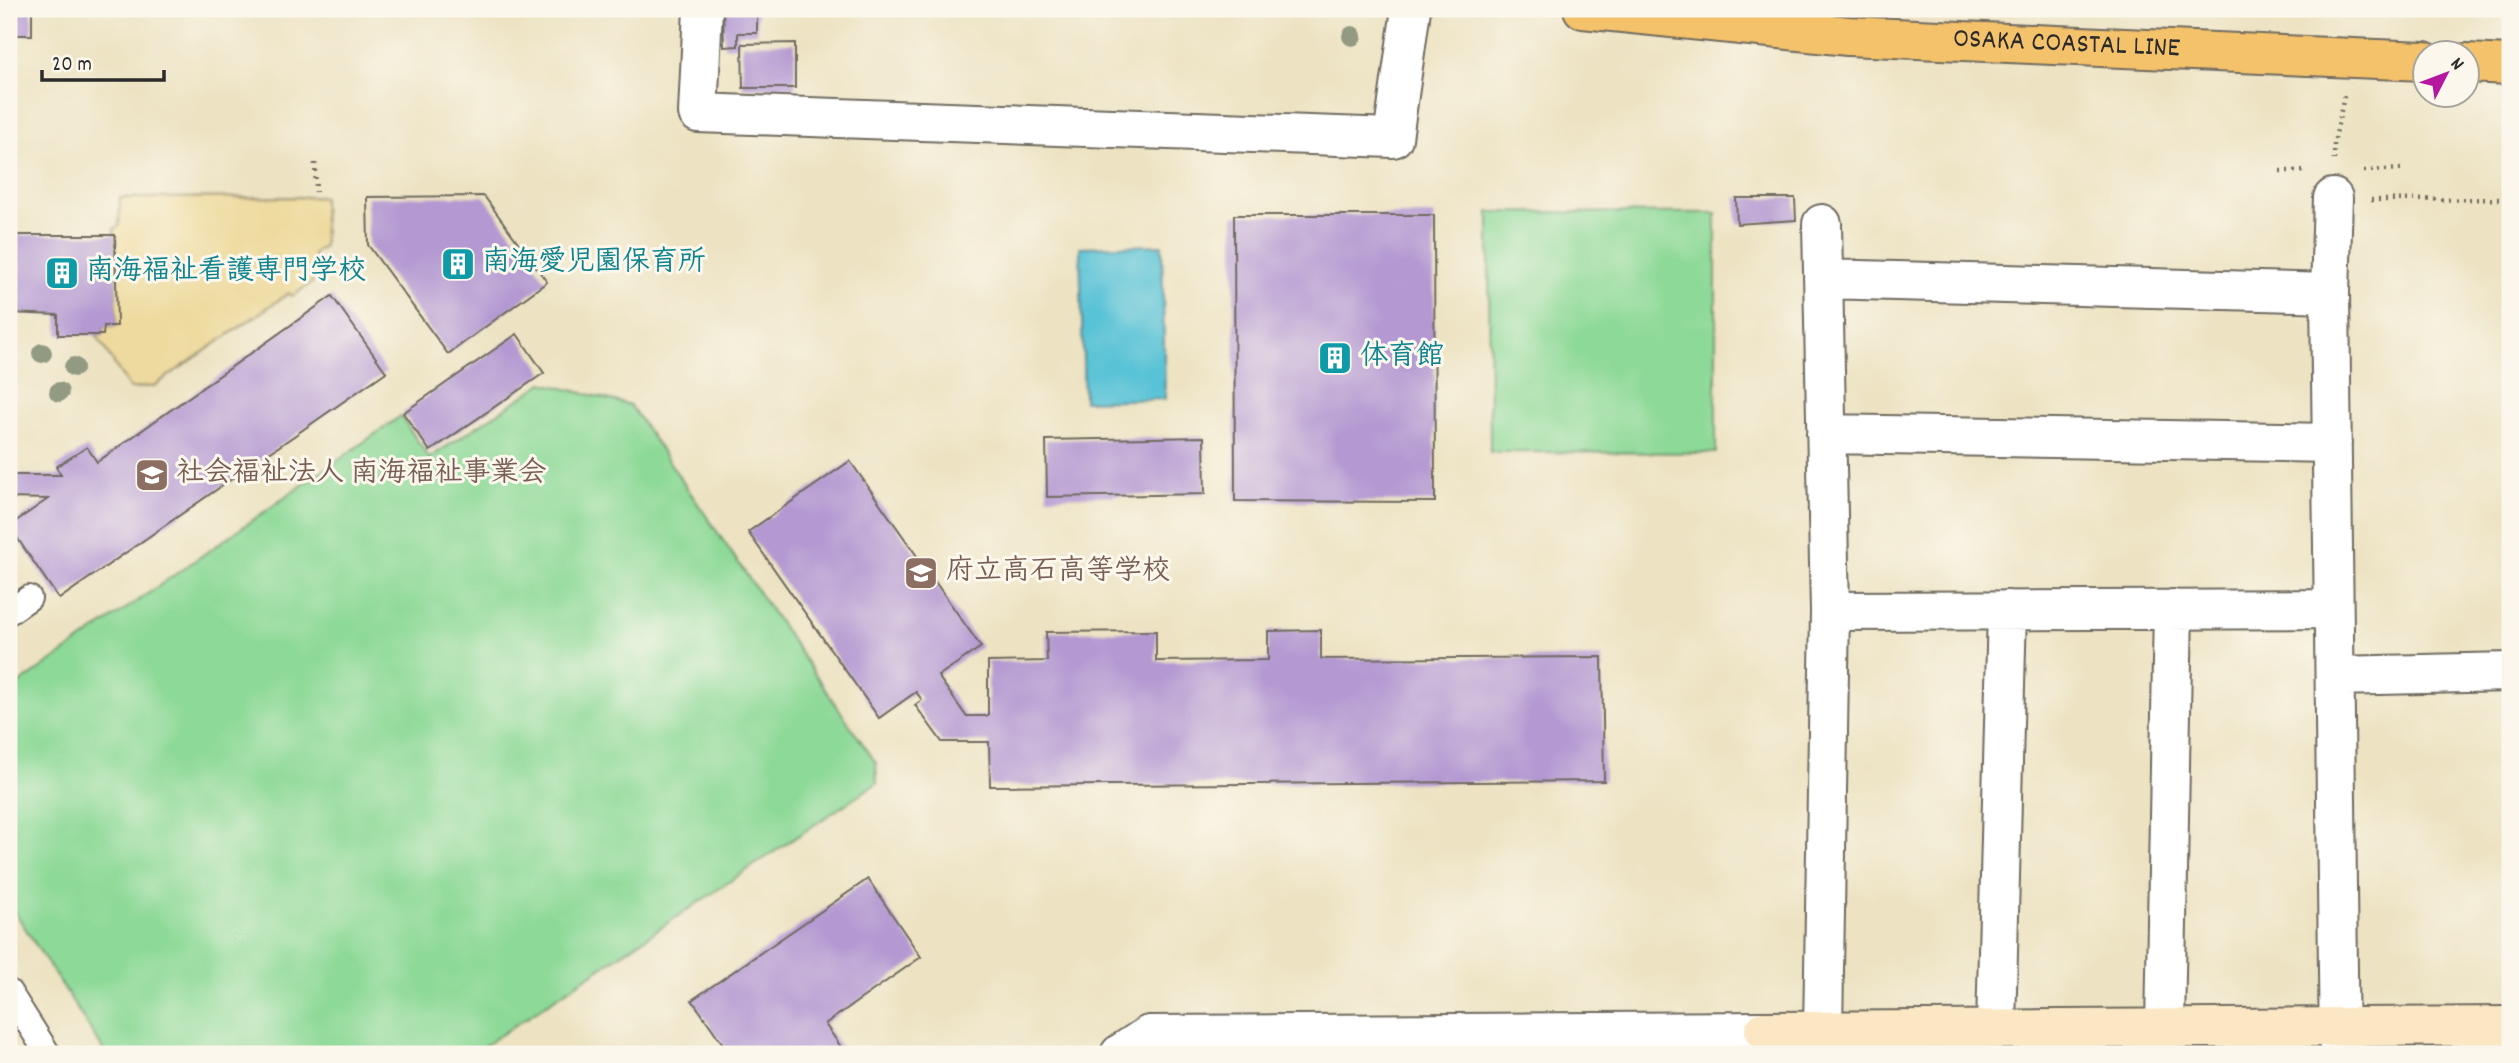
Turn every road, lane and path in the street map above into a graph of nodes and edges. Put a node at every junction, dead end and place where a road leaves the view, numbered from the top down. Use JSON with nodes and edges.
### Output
{"nodes":[{"id":1,"x":704,"y":9,"type":"edge"},
{"id":2,"x":1411,"y":9,"type":"edge"},
{"id":3,"x":1583,"y":9,"type":"edge"},
{"id":4,"x":2410,"y":60,"type":"edge"},
{"id":5,"x":2480,"y":64,"type":"edge"},
{"id":6,"x":2510,"y":65,"type":"edge"},
{"id":7,"x":2344,"y":96,"type":"dead end"},
{"id":8,"x":2335,"y":155,"type":"dead end"},
{"id":9,"x":315,"y":163,"type":"dead end"},
{"id":10,"x":316,"y":192,"type":"dead end"},
{"id":11,"x":2333,"y":199,"type":"joint"},
{"id":12,"x":2510,"y":199,"type":"edge"},
{"id":13,"x":1822,"y":224,"type":"dead end"},
{"id":14,"x":1823,"y":279,"type":"junction"},
{"id":15,"x":2330,"y":293,"type":"junction"},
{"id":16,"x":1826,"y":434,"type":"junction"},
{"id":17,"x":2332,"y":443,"type":"junction"},
{"id":18,"x":29,"y":598,"type":"dead end"},
{"id":19,"x":2173,"y":609,"type":"junction"},
{"id":20,"x":2333,"y":609,"type":"junction"},
{"id":21,"x":2007,"y":610,"type":"junction"},
{"id":22,"x":1830,"y":611,"type":"junction"},
{"id":23,"x":9,"y":612,"type":"edge"},
{"id":24,"x":2510,"y":672,"type":"edge"},
{"id":25,"x":2335,"y":676,"type":"junction"},
{"id":26,"x":9,"y":992,"type":"edge"},
{"id":27,"x":2510,"y":1026,"type":"edge"},
{"id":28,"x":1996,"y":1027,"type":"junction"},
{"id":29,"x":2165,"y":1027,"type":"junction"},
{"id":30,"x":1823,"y":1031,"type":"junction"},
{"id":31,"x":2338,"y":1040,"type":"edge"},
{"id":32,"x":1764,"y":1042,"type":"edge"},
{"id":33,"x":1354,"y":1044,"type":"edge"},
{"id":34,"x":1521,"y":1044,"type":"edge"},
{"id":35,"x":48,"y":1054,"type":"edge"},
{"id":36,"x":1120,"y":1054,"type":"edge"}],
"edges":[{"from":1,"to":2,"type":"street"},
{"from":3,"to":4,"type":"main road","name":"OSAKA COASTAL LINE"},
{"from":5,"to":6,"type":"main road"},
{"from":7,"to":8,"type":"path"},
{"from":9,"to":10,"type":"path"},
{"from":11,"to":12,"type":"path"},
{"from":11,"to":15,"type":"street"},
{"from":13,"to":14,"type":"street"},
{"from":14,"to":15,"type":"street"},
{"from":14,"to":16,"type":"street"},
{"from":15,"to":17,"type":"street"},
{"from":16,"to":17,"type":"street"},
{"from":16,"to":22,"type":"street"},
{"from":17,"to":20,"type":"street"},
{"from":18,"to":23,"type":"lane"},
{"from":19,"to":20,"type":"street"},
{"from":19,"to":21,"type":"street"},
{"from":19,"to":29,"type":"street"},
{"from":20,"to":25,"type":"street"},
{"from":21,"to":22,"type":"street"},
{"from":21,"to":28,"type":"street"},
{"from":22,"to":30,"type":"street"},
{"from":24,"to":25,"type":"street"},
{"from":25,"to":31,"type":"street"},
{"from":26,"to":35,"type":"lane"},
{"from":27,"to":31,"type":"street"},
{"from":28,"to":29,"type":"street"},
{"from":28,"to":30,"type":"street"},
{"from":29,"to":31,"type":"street"},
{"from":30,"to":32,"type":"street"},
{"from":32,"to":34,"type":"street"},
{"from":33,"to":34,"type":"street"},
{"from":33,"to":36,"type":"street"}]}
